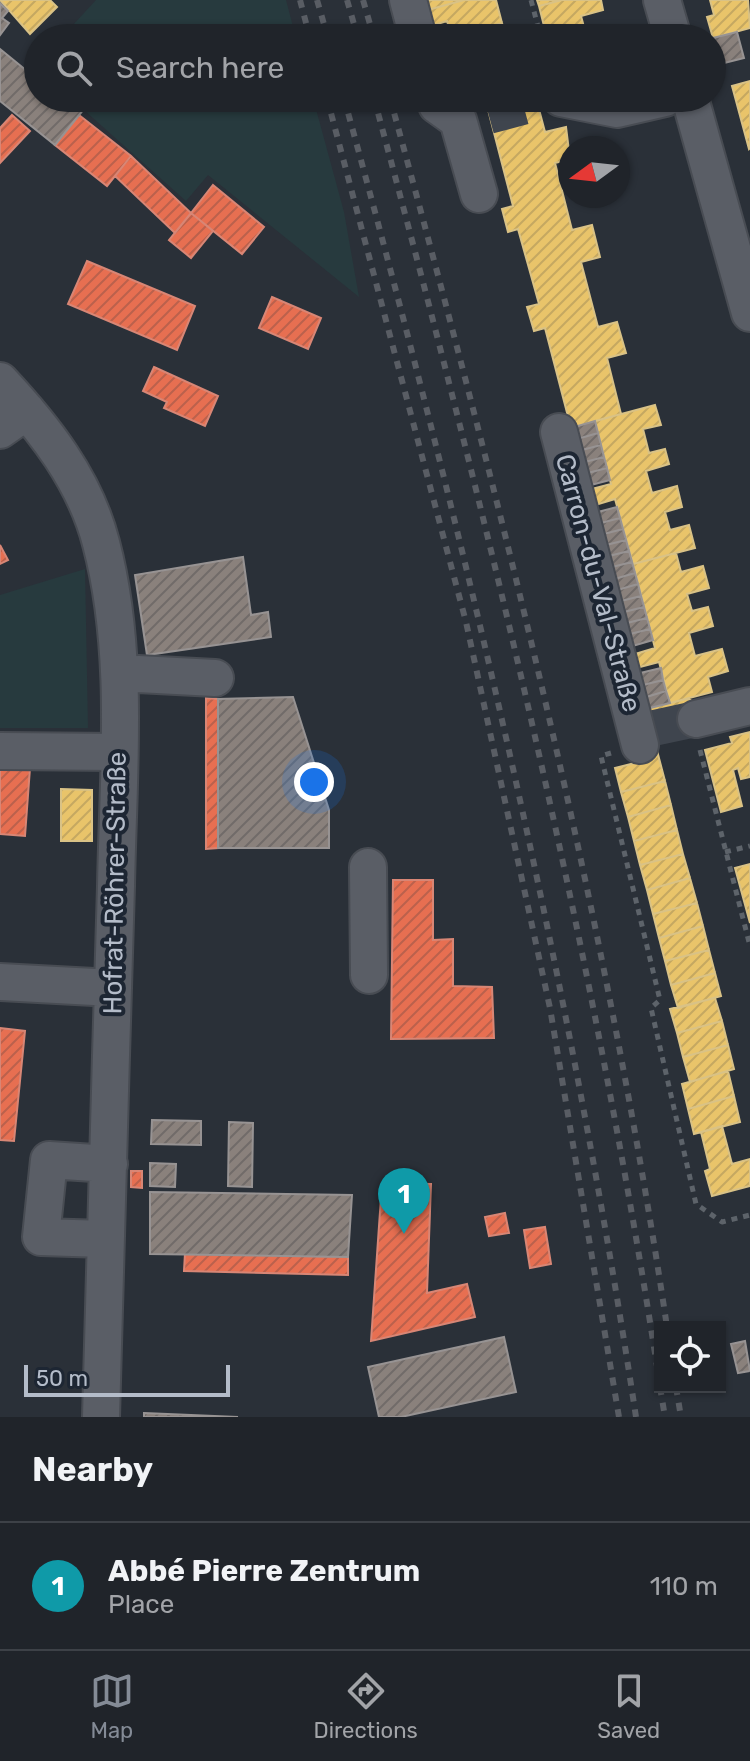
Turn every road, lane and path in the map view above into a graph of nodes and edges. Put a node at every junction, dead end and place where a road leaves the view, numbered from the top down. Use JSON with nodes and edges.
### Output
{"nodes":[{"id":1,"x":408,"y":0,"type":"edge"},
{"id":2,"x":531,"y":0,"type":"edge"},
{"id":3,"x":662,"y":0,"type":"edge"},
{"id":4,"x":414,"y":24,"type":"edge"},
{"id":5,"x":537,"y":24,"type":"edge"},
{"id":6,"x":669,"y":24,"type":"edge"},
{"id":7,"x":454,"y":112,"type":"edge"},
{"id":8,"x":694,"y":112,"type":"edge"},
{"id":9,"x":479,"y":194,"type":"dead end"},
{"id":10,"x":750,"y":313,"type":"edge"},
{"id":11,"x":0,"y":381,"type":"edge"},
{"id":12,"x":14,"y":420,"type":"edge"},
{"id":13,"x":559,"y":432,"type":"dead end"},
{"id":14,"x":138,"y":674,"type":"dead end"},
{"id":15,"x":215,"y":678,"type":"dead end"},
{"id":16,"x":750,"y":706,"type":"edge"},
{"id":17,"x":696,"y":728,"type":"joint"},
{"id":18,"x":644,"y":735,"type":"joint"},
{"id":19,"x":0,"y":751,"type":"edge"},
{"id":20,"x":119,"y":752,"type":"junction"},
{"id":21,"x":750,"y":846,"type":"edge"},
{"id":22,"x":725,"y":852,"type":"junction"},
{"id":23,"x":368,"y":867,"type":"dead end"},
{"id":24,"x":750,"y":946,"type":"edge"},
{"id":25,"x":369,"y":975,"type":"dead end"},
{"id":26,"x":0,"y":982,"type":"edge"},
{"id":27,"x":113,"y":988,"type":"junction"},
{"id":28,"x":109,"y":1164,"type":"junction"},
{"id":29,"x":750,"y":1215,"type":"edge"},
{"id":30,"x":105,"y":1239,"type":"junction"},
{"id":31,"x":101,"y":1417,"type":"edge"}],
"edges":[{"from":1,"to":4,"type":"street"},
{"from":2,"to":5,"type":"path"},
{"from":3,"to":6,"type":"street"},
{"from":7,"to":9,"type":"street"},
{"from":8,"to":10,"type":"street"},
{"from":11,"to":12,"type":"street","name":"Hofrat-Röhrer-Straße"},
{"from":12,"to":20,"type":"street","name":"Hofrat-Röhrer-Straße"},
{"from":13,"to":18,"type":"street","name":"Carron-du-Val-Straße"},
{"from":14,"to":15,"type":"street"},
{"from":16,"to":17,"type":"street"},
{"from":17,"to":22,"type":"path"},
{"from":18,"to":29,"type":"path"},
{"from":19,"to":20,"type":"street"},
{"from":20,"to":27,"type":"street","name":"Hofrat-Röhrer-Straße"},
{"from":21,"to":22,"type":"path"},
{"from":22,"to":24,"type":"path"},
{"from":23,"to":25,"type":"street"},
{"from":26,"to":27,"type":"street"},
{"from":27,"to":28,"type":"street","name":"Hofrat-Röhrer-Straße"},
{"from":28,"to":30,"type":"street","name":"Hofrat-Röhrer-Straße"},
{"from":28,"to":30,"type":"street"},
{"from":30,"to":31,"type":"street","name":"Hofrat-Röhrer-Straße"}]}
